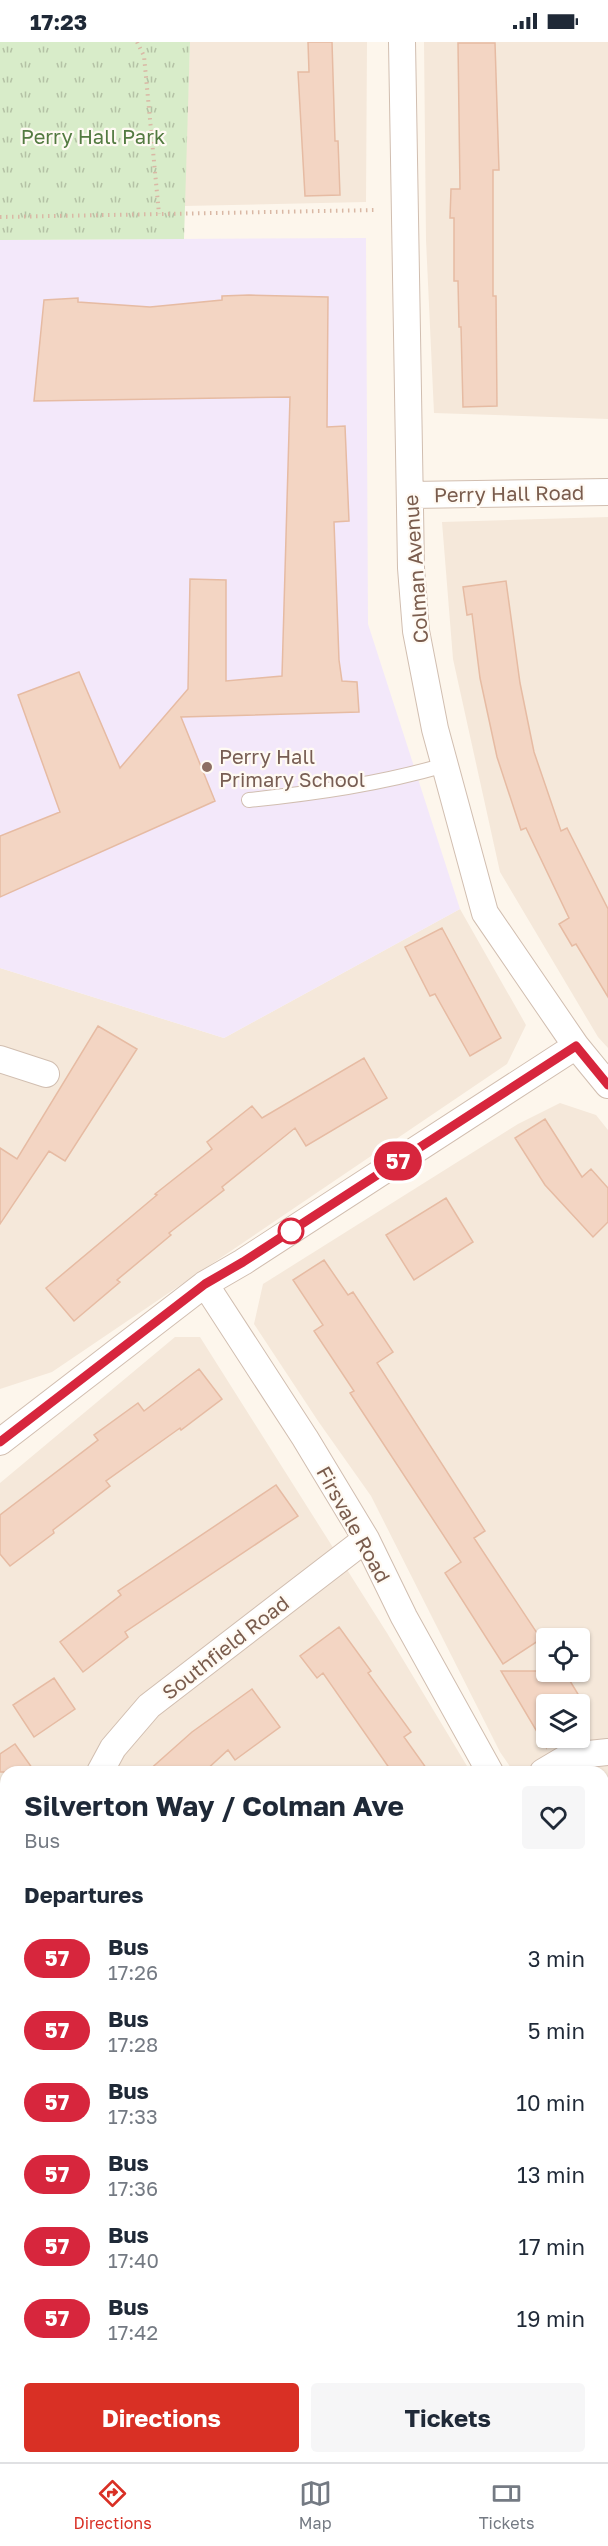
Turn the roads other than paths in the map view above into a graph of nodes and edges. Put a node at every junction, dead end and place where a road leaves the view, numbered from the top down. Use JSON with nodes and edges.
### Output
{"nodes":[{"id":1,"x":402,"y":42,"type":"edge"},
{"id":2,"x":608,"y":492,"type":"edge"},
{"id":3,"x":410,"y":495,"type":"junction"},
{"id":4,"x":445,"y":765,"type":"junction"},
{"id":5,"x":249,"y":800,"type":"dead end"},
{"id":6,"x":576,"y":1046,"type":"junction"},
{"id":7,"x":0,"y":1059,"type":"edge"},
{"id":8,"x":46,"y":1074,"type":"dead end"},
{"id":9,"x":608,"y":1085,"type":"edge"},
{"id":10,"x":205,"y":1284,"type":"junction"},
{"id":11,"x":0,"y":1442,"type":"edge"},
{"id":12,"x":366,"y":1539,"type":"junction"},
{"id":13,"x":608,"y":1752,"type":"edge"},
{"id":14,"x":103,"y":1766,"type":"edge"},
{"id":15,"x":487,"y":1766,"type":"edge"},
{"id":16,"x":553,"y":1766,"type":"edge"}],
"edges":[{"from":1,"to":3,"type":"street","name":"Colman Avenue"},
{"from":2,"to":3,"type":"street","name":"Perry Hall Road"},
{"from":3,"to":4,"type":"street","name":"Colman Avenue"},
{"from":4,"to":5,"type":"lane"},
{"from":4,"to":6,"type":"street","name":"Colman Avenue"},
{"from":6,"to":9,"type":"street","name":"Colman Avenue"},
{"from":6,"to":10,"type":"street"},
{"from":7,"to":8,"type":"street"},
{"from":10,"to":11,"type":"street"},
{"from":10,"to":12,"type":"street","name":"Firsvale Road"},
{"from":12,"to":14,"type":"street","name":"Southfield Road"},
{"from":12,"to":15,"type":"street","name":"Firsvale Road"},
{"from":13,"to":16,"type":"street"}]}
